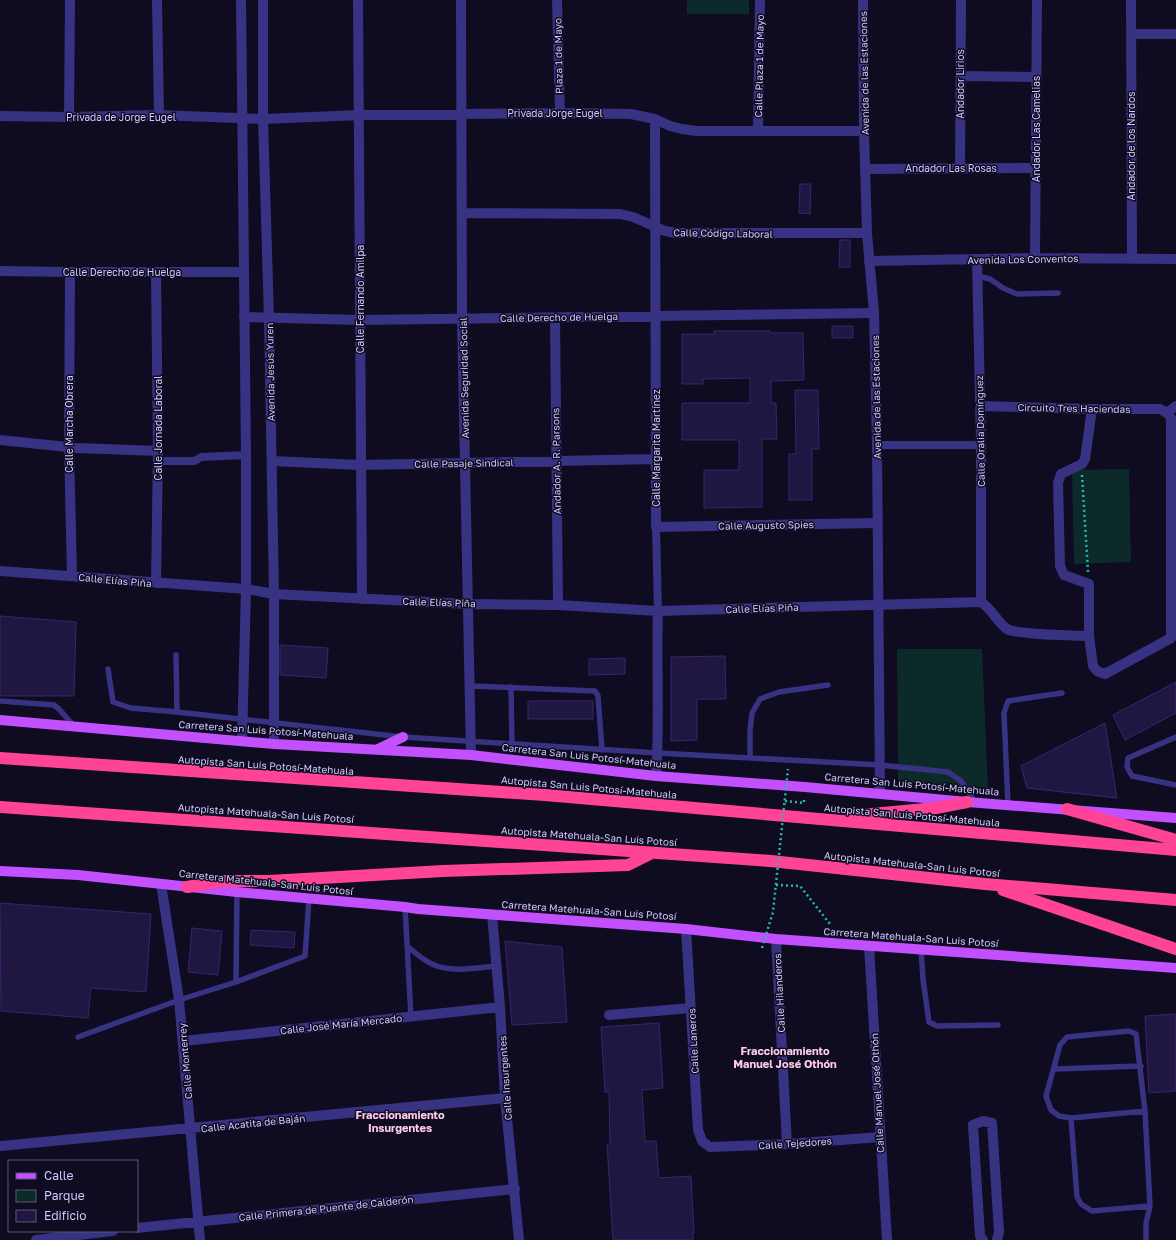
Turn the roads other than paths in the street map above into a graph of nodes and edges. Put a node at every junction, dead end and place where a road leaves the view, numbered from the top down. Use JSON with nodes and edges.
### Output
{"nodes":[{"id":1,"x":70,"y":0,"type":"edge"},
{"id":2,"x":157,"y":0,"type":"edge"},
{"id":3,"x":241,"y":0,"type":"edge"},
{"id":4,"x":263,"y":0,"type":"edge"},
{"id":5,"x":358,"y":0,"type":"edge"},
{"id":6,"x":461,"y":0,"type":"edge"},
{"id":7,"x":557,"y":0,"type":"edge"},
{"id":8,"x":760,"y":0,"type":"edge"},
{"id":9,"x":863,"y":0,"type":"edge"},
{"id":10,"x":961,"y":0,"type":"edge"},
{"id":11,"x":1037,"y":0,"type":"edge"},
{"id":12,"x":1131,"y":0,"type":"edge"},
{"id":13,"x":1131,"y":34,"type":"junction"},
{"id":14,"x":1176,"y":34,"type":"edge"},
{"id":15,"x":960,"y":76,"type":"junction"},
{"id":16,"x":1037,"y":77,"type":"junction"},
{"id":17,"x":560,"y":113,"type":"junction"},
{"id":18,"x":462,"y":114,"type":"junction"},
{"id":19,"x":159,"y":115,"type":"junction"},
{"id":20,"x":360,"y":115,"type":"junction"},
{"id":21,"x":0,"y":116,"type":"edge"},
{"id":22,"x":69,"y":117,"type":"junction"},
{"id":23,"x":242,"y":118,"type":"junction"},
{"id":24,"x":263,"y":119,"type":"junction"},
{"id":25,"x":654,"y":119,"type":"junction"},
{"id":26,"x":758,"y":131,"type":"junction"},
{"id":27,"x":864,"y":131,"type":"junction"},
{"id":28,"x":960,"y":168,"type":"junction"},
{"id":29,"x":1036,"y":168,"type":"junction"},
{"id":30,"x":866,"y":169,"type":"junction"},
{"id":31,"x":462,"y":213,"type":"junction"},
{"id":32,"x":655,"y":227,"type":"junction"},
{"id":33,"x":867,"y":234,"type":"junction"},
{"id":34,"x":1035,"y":258,"type":"junction"},
{"id":35,"x":977,"y":259,"type":"junction"},
{"id":36,"x":1132,"y":259,"type":"junction"},
{"id":37,"x":1176,"y":259,"type":"edge"},
{"id":38,"x":869,"y":261,"type":"junction"},
{"id":39,"x":0,"y":271,"type":"edge"},
{"id":40,"x":70,"y":272,"type":"junction"},
{"id":41,"x":156,"y":272,"type":"junction"},
{"id":42,"x":243,"y":272,"type":"junction"},
{"id":43,"x":978,"y":276,"type":"junction"},
{"id":44,"x":1058,"y":293,"type":"dead end"},
{"id":45,"x":874,"y":313,"type":"junction"},
{"id":46,"x":655,"y":316,"type":"junction"},
{"id":47,"x":244,"y":317,"type":"junction"},
{"id":48,"x":269,"y":318,"type":"junction"},
{"id":49,"x":555,"y":318,"type":"junction"},
{"id":50,"x":462,"y":319,"type":"junction"},
{"id":51,"x":360,"y":320,"type":"junction"},
{"id":52,"x":980,"y":406,"type":"junction"},
{"id":53,"x":1176,"y":406,"type":"edge"},
{"id":54,"x":1092,"y":409,"type":"junction"},
{"id":55,"x":1167,"y":413,"type":"junction"},
{"id":56,"x":0,"y":440,"type":"edge"},
{"id":57,"x":877,"y":445,"type":"junction"},
{"id":58,"x":981,"y":445,"type":"junction"},
{"id":59,"x":69,"y":447,"type":"junction"},
{"id":60,"x":246,"y":454,"type":"junction"},
{"id":61,"x":158,"y":456,"type":"junction"},
{"id":62,"x":656,"y":459,"type":"junction"},
{"id":63,"x":272,"y":461,"type":"junction"},
{"id":64,"x":466,"y":462,"type":"junction"},
{"id":65,"x":556,"y":462,"type":"junction"},
{"id":66,"x":360,"y":465,"type":"junction"},
{"id":67,"x":877,"y":523,"type":"junction"},
{"id":68,"x":656,"y":527,"type":"junction"},
{"id":69,"x":0,"y":571,"type":"edge"},
{"id":70,"x":72,"y":576,"type":"junction"},
{"id":71,"x":156,"y":583,"type":"junction"},
{"id":72,"x":246,"y":589,"type":"junction"},
{"id":73,"x":274,"y":594,"type":"junction"},
{"id":74,"x":362,"y":599,"type":"junction"},
{"id":75,"x":981,"y":602,"type":"junction"},
{"id":76,"x":468,"y":604,"type":"junction"},
{"id":77,"x":558,"y":605,"type":"junction"},
{"id":78,"x":878,"y":605,"type":"junction"},
{"id":79,"x":658,"y":611,"type":"junction"},
{"id":80,"x":1089,"y":636,"type":"junction"},
{"id":81,"x":1173,"y":640,"type":"edge"},
{"id":82,"x":176,"y":655,"type":"dead end"},
{"id":83,"x":108,"y":669,"type":"dead end"},
{"id":84,"x":828,"y":685,"type":"dead end"},
{"id":85,"x":470,"y":686,"type":"junction"},
{"id":86,"x":511,"y":688,"type":"junction"},
{"id":87,"x":1062,"y":693,"type":"dead end"},
{"id":88,"x":0,"y":701,"type":"edge"},
{"id":89,"x":176,"y":712,"type":"junction"},
{"id":90,"x":0,"y":720,"type":"edge"},
{"id":91,"x":243,"y":720,"type":"junction"},
{"id":92,"x":274,"y":722,"type":"junction"},
{"id":93,"x":74,"y":726,"type":"junction"},
{"id":94,"x":403,"y":737,"type":"junction"},
{"id":95,"x":1176,"y":737,"type":"edge"},
{"id":96,"x":242,"y":741,"type":"junction"},
{"id":97,"x":472,"y":742,"type":"junction"},
{"id":98,"x":274,"y":744,"type":"junction"},
{"id":99,"x":512,"y":744,"type":"junction"},
{"id":100,"x":377,"y":750,"type":"junction"},
{"id":101,"x":602,"y":750,"type":"junction"},
{"id":102,"x":658,"y":753,"type":"junction"},
{"id":103,"x":471,"y":755,"type":"junction"},
{"id":104,"x":0,"y":758,"type":"edge"},
{"id":105,"x":750,"y":758,"type":"junction"},
{"id":106,"x":880,"y":765,"type":"junction"},
{"id":107,"x":656,"y":776,"type":"junction"},
{"id":108,"x":1176,"y":785,"type":"edge"},
{"id":109,"x":880,"y":793,"type":"junction"},
{"id":110,"x":971,"y":802,"type":"junction"},
{"id":111,"x":1008,"y":805,"type":"junction"},
{"id":112,"x":0,"y":807,"type":"edge"},
{"id":113,"x":1067,"y":809,"type":"junction"},
{"id":114,"x":818,"y":818,"type":"junction"},
{"id":115,"x":1176,"y":818,"type":"edge"},
{"id":116,"x":1176,"y":840,"type":"edge"},
{"id":117,"x":1176,"y":850,"type":"edge"},
{"id":118,"x":654,"y":852,"type":"junction"},
{"id":119,"x":0,"y":871,"type":"edge"},
{"id":120,"x":161,"y":884,"type":"junction"},
{"id":121,"x":985,"y":884,"type":"junction"},
{"id":122,"x":187,"y":887,"type":"junction"},
{"id":123,"x":237,"y":892,"type":"junction"},
{"id":124,"x":309,"y":899,"type":"junction"},
{"id":125,"x":1176,"y":900,"type":"edge"},
{"id":126,"x":405,"y":907,"type":"junction"},
{"id":127,"x":492,"y":915,"type":"junction"},
{"id":128,"x":686,"y":929,"type":"junction"},
{"id":129,"x":776,"y":939,"type":"junction"},
{"id":130,"x":407,"y":946,"type":"junction"},
{"id":131,"x":869,"y":946,"type":"junction"},
{"id":132,"x":1176,"y":949,"type":"edge"},
{"id":133,"x":921,"y":950,"type":"junction"},
{"id":134,"x":496,"y":966,"type":"junction"},
{"id":135,"x":1176,"y":968,"type":"edge"},
{"id":136,"x":236,"y":982,"type":"junction"},
{"id":137,"x":179,"y":1000,"type":"junction"},
{"id":138,"x":500,"y":1007,"type":"junction"},
{"id":139,"x":691,"y":1008,"type":"junction"},
{"id":140,"x":609,"y":1015,"type":"dead end"},
{"id":141,"x":411,"y":1017,"type":"junction"},
{"id":142,"x":998,"y":1025,"type":"dead end"},
{"id":143,"x":78,"y":1037,"type":"dead end"},
{"id":144,"x":183,"y":1041,"type":"junction"},
{"id":145,"x":1140,"y":1066,"type":"junction"},
{"id":146,"x":1054,"y":1070,"type":"junction"},
{"id":147,"x":505,"y":1098,"type":"junction"},
{"id":148,"x":1145,"y":1111,"type":"junction"},
{"id":149,"x":1071,"y":1118,"type":"junction"},
{"id":150,"x":191,"y":1129,"type":"junction"},
{"id":151,"x":880,"y":1137,"type":"junction"},
{"id":152,"x":787,"y":1144,"type":"junction"},
{"id":153,"x":0,"y":1146,"type":"edge"},
{"id":154,"x":710,"y":1147,"type":"joint"},
{"id":155,"x":515,"y":1189,"type":"junction"},
{"id":156,"x":1150,"y":1206,"type":"junction"},
{"id":157,"x":199,"y":1221,"type":"junction"},
{"id":158,"x":138,"y":1228,"type":"edge"},
{"id":159,"x":104,"y":1232,"type":"edge"},
{"id":160,"x":36,"y":1240,"type":"edge"},
{"id":161,"x":200,"y":1240,"type":"edge"},
{"id":162,"x":519,"y":1240,"type":"edge"},
{"id":163,"x":886,"y":1240,"type":"edge"},
{"id":164,"x":983,"y":1240,"type":"edge"},
{"id":165,"x":997,"y":1240,"type":"edge"},
{"id":166,"x":1146,"y":1240,"type":"edge"}],
"edges":[{"from":1,"to":22,"type":"street"},
{"from":2,"to":19,"type":"street"},
{"from":3,"to":23,"type":"street"},
{"from":4,"to":24,"type":"street","name":"Avenida Jesús Yuren"},
{"from":5,"to":20,"type":"street","name":"Calle Fernando Amilpa"},
{"from":6,"to":18,"type":"street","name":"Avenida Seguridad Social"},
{"from":7,"to":17,"type":"street","name":"Plaza 1 de Mayo"},
{"from":8,"to":26,"type":"street","name":"Calle Plaza 1 de Mayo"},
{"from":9,"to":27,"type":"street","name":"Avenida de las Estaciones"},
{"from":10,"to":15,"type":"street","name":"Andador Lirios"},
{"from":11,"to":16,"type":"street","name":"Andador Las Camelias"},
{"from":12,"to":13,"type":"street","name":"Andador de los Nardos"},
{"from":13,"to":14,"type":"street"},
{"from":13,"to":36,"type":"street","name":"Andador de los Nardos"},
{"from":15,"to":16,"type":"street"},
{"from":15,"to":28,"type":"street","name":"Andador Lirios"},
{"from":16,"to":29,"type":"street","name":"Andador Las Camelias"},
{"from":17,"to":18,"type":"street","name":"Privada Jorge Eugel"},
{"from":17,"to":25,"type":"street","name":"Privada Jorge Eugel"},
{"from":18,"to":20,"type":"street","name":"Privada Jorge Eugel"},
{"from":18,"to":31,"type":"street","name":"Avenida Seguridad Social"},
{"from":19,"to":22,"type":"street","name":"Privada de Jorge Eugel"},
{"from":19,"to":23,"type":"street","name":"Privada de Jorge Eugel"},
{"from":20,"to":24,"type":"street","name":"Privada Jorge Eugel"},
{"from":20,"to":51,"type":"street","name":"Calle Fernando Amilpa"},
{"from":21,"to":22,"type":"street","name":"Privada de Jorge Eugel"},
{"from":23,"to":24,"type":"street","name":"Privada Jorge Eugel"},
{"from":23,"to":42,"type":"street"},
{"from":24,"to":48,"type":"street","name":"Avenida Jesús Yuren"},
{"from":25,"to":26,"type":"street","name":"Privada Jorge Eugel"},
{"from":25,"to":32,"type":"street","name":"Calle Margarita Martínez"},
{"from":26,"to":27,"type":"street","name":"Privada Jorge Eugel"},
{"from":27,"to":30,"type":"street","name":"Avenida de las Estaciones"},
{"from":28,"to":29,"type":"street","name":"Andador Las Rosas"},
{"from":28,"to":30,"type":"street","name":"Andador Las Rosas"},
{"from":29,"to":34,"type":"street","name":"Andador Las Camelias"},
{"from":30,"to":33,"type":"street","name":"Avenida de las Estaciones"},
{"from":31,"to":32,"type":"street","name":"Calle Código Laboral"},
{"from":31,"to":50,"type":"street","name":"Avenida Seguridad Social"},
{"from":32,"to":33,"type":"street","name":"Calle Código Laboral"},
{"from":32,"to":46,"type":"street","name":"Calle Margarita Martínez"},
{"from":33,"to":38,"type":"street","name":"Avenida de las Estaciones"},
{"from":34,"to":35,"type":"street","name":"Avenida Los Conventos"},
{"from":34,"to":36,"type":"street","name":"Avenida Los Conventos"},
{"from":35,"to":38,"type":"street","name":"Avenida Los Conventos"},
{"from":35,"to":43,"type":"street","name":"Calle Oralia Domínguez"},
{"from":36,"to":37,"type":"street","name":"Avenida Los Conventos"},
{"from":38,"to":45,"type":"street","name":"Avenida de las Estaciones"},
{"from":39,"to":40,"type":"street","name":"Calle Derecho de Huelga"},
{"from":40,"to":41,"type":"street","name":"Calle Derecho de Huelga"},
{"from":40,"to":59,"type":"street","name":"Calle Marcha Obrera"},
{"from":41,"to":42,"type":"street","name":"Calle Derecho de Huelga"},
{"from":41,"to":61,"type":"street","name":"Calle Jornada Laboral"},
{"from":42,"to":47,"type":"street"},
{"from":43,"to":44,"type":"lane"},
{"from":43,"to":52,"type":"street","name":"Calle Oralia Domínguez"},
{"from":45,"to":46,"type":"street","name":"Calle Derecho de Huelga"},
{"from":45,"to":57,"type":"street","name":"Avenida de las Estaciones"},
{"from":46,"to":49,"type":"street","name":"Calle Derecho de Huelga"},
{"from":46,"to":62,"type":"street","name":"Calle Margarita Martínez"},
{"from":47,"to":48,"type":"street","name":"Calle Derecho de Huelga"},
{"from":47,"to":60,"type":"street"},
{"from":48,"to":51,"type":"street","name":"Calle Derecho de Huelga"},
{"from":48,"to":63,"type":"street","name":"Avenida Jesús Yuren"},
{"from":49,"to":50,"type":"street","name":"Calle Derecho de Huelga"},
{"from":49,"to":65,"type":"street","name":"Andador A. R. Parsons"},
{"from":50,"to":51,"type":"street","name":"Calle Derecho de Huelga"},
{"from":50,"to":64,"type":"street","name":"Avenida Seguridad Social"},
{"from":51,"to":66,"type":"street","name":"Calle Fernando Amilpa"},
{"from":52,"to":54,"type":"street","name":"Circuito Tres Haciendas"},
{"from":52,"to":58,"type":"street","name":"Calle Oralia Domínguez"},
{"from":53,"to":55,"type":"street"},
{"from":54,"to":55,"type":"street","name":"Circuito Tres Haciendas"},
{"from":54,"to":80,"type":"street"},
{"from":55,"to":81,"type":"street"},
{"from":56,"to":59,"type":"street"},
{"from":57,"to":58,"type":"street"},
{"from":57,"to":67,"type":"street","name":"Avenida de las Estaciones"},
{"from":58,"to":75,"type":"street","name":"Calle Oralia Domínguez"},
{"from":59,"to":61,"type":"street"},
{"from":59,"to":70,"type":"street","name":"Calle Marcha Obrera"},
{"from":60,"to":61,"type":"street"},
{"from":60,"to":72,"type":"street"},
{"from":61,"to":71,"type":"street","name":"Calle Jornada Laboral"},
{"from":62,"to":65,"type":"street","name":"Calle Pasaje Sindical"},
{"from":62,"to":68,"type":"street","name":"Calle Margarita Martínez"},
{"from":63,"to":66,"type":"street","name":"Calle Pasaje Sindical"},
{"from":63,"to":73,"type":"street","name":"Avenida Jesús Yuren"},
{"from":64,"to":65,"type":"street","name":"Calle Pasaje Sindical"},
{"from":64,"to":66,"type":"street","name":"Calle Pasaje Sindical"},
{"from":64,"to":76,"type":"street","name":"Avenida Seguridad Social"},
{"from":65,"to":77,"type":"street","name":"Andador A. R. Parsons"},
{"from":66,"to":74,"type":"street","name":"Calle Fernando Amilpa"},
{"from":67,"to":68,"type":"street","name":"Calle Augusto Spies"},
{"from":67,"to":78,"type":"street","name":"Avenida de las Estaciones"},
{"from":68,"to":79,"type":"street","name":"Calle Margarita Martínez"},
{"from":69,"to":70,"type":"street","name":"Calle Elías Piña"},
{"from":70,"to":71,"type":"street","name":"Calle Elías Piña"},
{"from":71,"to":72,"type":"street","name":"Calle Elías Piña"},
{"from":72,"to":73,"type":"street","name":"Calle Elías Piña"},
{"from":72,"to":91,"type":"street"},
{"from":73,"to":74,"type":"street","name":"Calle Elías Piña"},
{"from":73,"to":92,"type":"street","name":"Avenida Jesús Yuren"},
{"from":74,"to":76,"type":"street","name":"Calle Elías Piña"},
{"from":75,"to":78,"type":"street"},
{"from":75,"to":80,"type":"street"},
{"from":76,"to":77,"type":"street","name":"Calle Elías Piña"},
{"from":76,"to":85,"type":"street","name":"Avenida Seguridad Social"},
{"from":77,"to":79,"type":"street","name":"Calle Elías Piña"},
{"from":78,"to":79,"type":"street","name":"Calle Elías Piña"},
{"from":78,"to":106,"type":"street","name":"Avenida de las Estaciones"},
{"from":79,"to":102,"type":"street","name":"Calle Margarita Martínez"},
{"from":80,"to":81,"type":"street"},
{"from":82,"to":89,"type":"lane"},
{"from":83,"to":89,"type":"lane"},
{"from":84,"to":105,"type":"lane"},
{"from":85,"to":86,"type":"lane"},
{"from":85,"to":97,"type":"street","name":"Avenida Seguridad Social"},
{"from":86,"to":99,"type":"lane"},
{"from":86,"to":101,"type":"lane"},
{"from":87,"to":111,"type":"lane"},
{"from":88,"to":93,"type":"lane"},
{"from":89,"to":91,"type":"lane"},
{"from":90,"to":93,"type":"main road","name":"Carretera San Luis Potosí-Matehuala"},
{"from":91,"to":92,"type":"lane"},
{"from":91,"to":96,"type":"street"},
{"from":92,"to":94,"type":"lane"},
{"from":92,"to":98,"type":"street","name":"Avenida Jesús Yuren"},
{"from":93,"to":96,"type":"main road","name":"Carretera San Luis Potosí-Matehuala"},
{"from":94,"to":97,"type":"lane"},
{"from":94,"to":100,"type":"main road"},
{"from":95,"to":108,"type":"lane"},
{"from":96,"to":98,"type":"main road","name":"Carretera San Luis Potosí-Matehuala"},
{"from":97,"to":99,"type":"lane"},
{"from":97,"to":103,"type":"street","name":"Avenida Seguridad Social"},
{"from":98,"to":100,"type":"main road","name":"Carretera San Luis Potosí-Matehuala"},
{"from":99,"to":101,"type":"lane"},
{"from":100,"to":103,"type":"main road","name":"Carretera San Luis Potosí-Matehuala"},
{"from":101,"to":102,"type":"lane"},
{"from":102,"to":105,"type":"lane"},
{"from":102,"to":107,"type":"street","name":"Calle Margarita Martínez"},
{"from":103,"to":107,"type":"main road","name":"Carretera San Luis Potosí-Matehuala"},
{"from":104,"to":114,"type":"highway","name":"Autopista San Luis Potosí-Matehuala"},
{"from":105,"to":106,"type":"lane"},
{"from":106,"to":109,"type":"street","name":"Avenida de las Estaciones"},
{"from":106,"to":110,"type":"lane"},
{"from":107,"to":109,"type":"main road","name":"Carretera San Luis Potosí-Matehuala"},
{"from":109,"to":110,"type":"main road","name":"Carretera San Luis Potosí-Matehuala"},
{"from":110,"to":111,"type":"main road","name":"Carretera San Luis Potosí-Matehuala"},
{"from":110,"to":114,"type":"highway"},
{"from":111,"to":113,"type":"main road","name":"Carretera San Luis Potosí-Matehuala"},
{"from":112,"to":118,"type":"highway","name":"Autopista Matehuala-San Luis Potosí"},
{"from":113,"to":115,"type":"main road","name":"Carretera San Luis Potosí-Matehuala"},
{"from":113,"to":116,"type":"highway"},
{"from":114,"to":117,"type":"highway","name":"Autopista San Luis Potosí-Matehuala"},
{"from":118,"to":121,"type":"highway","name":"Autopista Matehuala-San Luis Potosí"},
{"from":118,"to":122,"type":"highway"},
{"from":119,"to":120,"type":"main road","name":"Carretera Matehuala-San Luis Potosí"},
{"from":120,"to":122,"type":"main road","name":"Carretera Matehuala-San Luis Potosí"},
{"from":120,"to":137,"type":"street","name":"Calle Monterrey"},
{"from":121,"to":125,"type":"highway","name":"Autopista Matehuala-San Luis Potosí"},
{"from":121,"to":132,"type":"highway"},
{"from":122,"to":123,"type":"main road","name":"Carretera Matehuala-San Luis Potosí"},
{"from":123,"to":124,"type":"main road","name":"Carretera Matehuala-San Luis Potosí"},
{"from":123,"to":136,"type":"lane"},
{"from":124,"to":126,"type":"main road","name":"Carretera Matehuala-San Luis Potosí"},
{"from":124,"to":136,"type":"lane"},
{"from":126,"to":127,"type":"main road","name":"Carretera Matehuala-San Luis Potosí"},
{"from":126,"to":130,"type":"lane"},
{"from":127,"to":128,"type":"main road","name":"Carretera Matehuala-San Luis Potosí"},
{"from":127,"to":134,"type":"street","name":"Calle Insurgentes"},
{"from":128,"to":129,"type":"main road","name":"Carretera Matehuala-San Luis Potosí"},
{"from":128,"to":139,"type":"street","name":"Calle Laneros"},
{"from":129,"to":131,"type":"main road","name":"Carretera Matehuala-San Luis Potosí"},
{"from":129,"to":152,"type":"street","name":"Calle Hilanderos"},
{"from":130,"to":134,"type":"lane"},
{"from":130,"to":141,"type":"lane"},
{"from":131,"to":133,"type":"main road","name":"Carretera Matehuala-San Luis Potosí"},
{"from":131,"to":151,"type":"street","name":"Calle Manuel José Othón"},
{"from":133,"to":135,"type":"main road","name":"Carretera Matehuala-San Luis Potosí"},
{"from":133,"to":142,"type":"lane"},
{"from":134,"to":138,"type":"street","name":"Calle Insurgentes"},
{"from":136,"to":137,"type":"lane"},
{"from":137,"to":143,"type":"lane"},
{"from":137,"to":144,"type":"street","name":"Calle Monterrey"},
{"from":138,"to":141,"type":"street","name":"Calle José María Mercado"},
{"from":138,"to":147,"type":"street","name":"Calle Insurgentes"},
{"from":139,"to":140,"type":"street"},
{"from":139,"to":154,"type":"street","name":"Calle Laneros"},
{"from":141,"to":144,"type":"street","name":"Calle José María Mercado"},
{"from":144,"to":150,"type":"street","name":"Calle Monterrey"},
{"from":145,"to":146,"type":"lane"},
{"from":145,"to":146,"type":"lane"},
{"from":145,"to":148,"type":"lane"},
{"from":146,"to":149,"type":"lane"},
{"from":147,"to":150,"type":"street","name":"Calle Acatita de Baján"},
{"from":147,"to":155,"type":"street","name":"Calle Insurgentes"},
{"from":148,"to":149,"type":"lane"},
{"from":148,"to":156,"type":"lane"},
{"from":149,"to":156,"type":"lane"},
{"from":150,"to":153,"type":"street","name":"Calle Acatita de Baján"},
{"from":150,"to":157,"type":"street","name":"Calle Monterrey"},
{"from":151,"to":152,"type":"street","name":"Calle Tejedores"},
{"from":151,"to":163,"type":"street","name":"Calle Manuel José Othón"},
{"from":152,"to":154,"type":"street","name":"Calle Tejedores"},
{"from":155,"to":157,"type":"street","name":"Calle Primera de Puente de Calderón"},
{"from":155,"to":162,"type":"street","name":"Calle Insurgentes"},
{"from":156,"to":166,"type":"lane"},
{"from":157,"to":158,"type":"street","name":"Calle Primera de Puente de Calderón"},
{"from":157,"to":161,"type":"street","name":"Calle Monterrey"},
{"from":159,"to":160,"type":"street"},
{"from":164,"to":165,"type":"street"}]}
